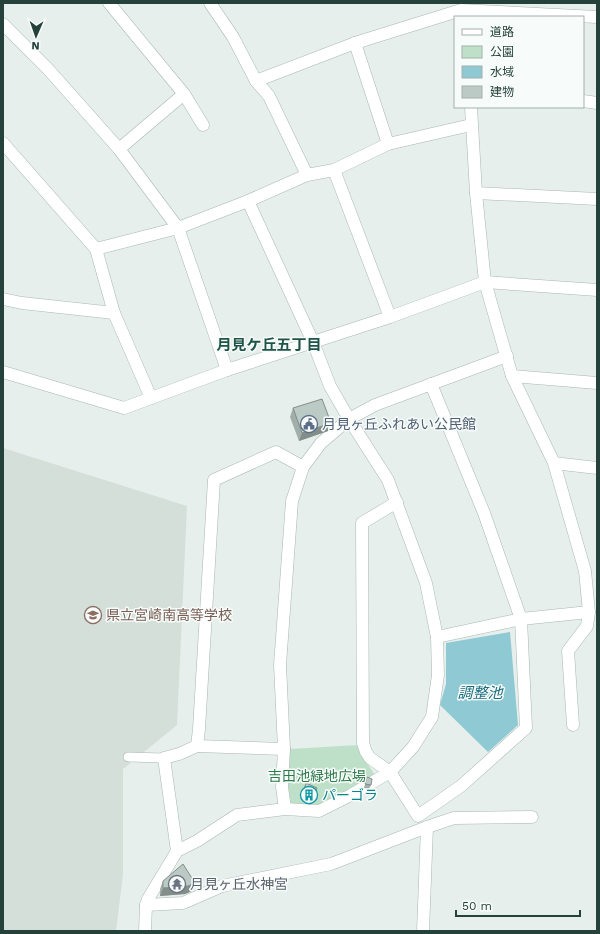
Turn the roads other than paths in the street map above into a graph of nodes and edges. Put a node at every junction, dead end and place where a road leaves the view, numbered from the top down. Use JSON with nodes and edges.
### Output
{"nodes":[{"id":1,"x":109,"y":3,"type":"edge"},
{"id":2,"x":211,"y":3,"type":"edge"},
{"id":3,"x":462,"y":10,"type":"edge"},
{"id":4,"x":578,"y":16,"type":"edge"},
{"id":5,"x":584,"y":16,"type":"edge"},
{"id":6,"x":597,"y":17,"type":"edge"},
{"id":7,"x":3,"y":24,"type":"edge"},
{"id":8,"x":355,"y":43,"type":"junction"},
{"id":9,"x":256,"y":81,"type":"junction"},
{"id":10,"x":184,"y":94,"type":"junction"},
{"id":11,"x":584,"y":101,"type":"edge"},
{"id":12,"x":597,"y":102,"type":"edge"},
{"id":13,"x":471,"y":108,"type":"edge"},
{"id":14,"x":203,"y":125,"type":"dead end"},
{"id":15,"x":471,"y":125,"type":"junction"},
{"id":16,"x":3,"y":143,"type":"edge"},
{"id":17,"x":388,"y":144,"type":"junction"},
{"id":18,"x":119,"y":149,"type":"junction"},
{"id":19,"x":334,"y":170,"type":"junction"},
{"id":20,"x":307,"y":175,"type":"junction"},
{"id":21,"x":476,"y":193,"type":"junction"},
{"id":22,"x":597,"y":199,"type":"edge"},
{"id":23,"x":248,"y":201,"type":"junction"},
{"id":24,"x":178,"y":228,"type":"junction"},
{"id":25,"x":96,"y":250,"type":"junction"},
{"id":26,"x":485,"y":282,"type":"junction"},
{"id":27,"x":597,"y":290,"type":"edge"},
{"id":28,"x":3,"y":299,"type":"edge"},
{"id":29,"x":114,"y":313,"type":"junction"},
{"id":30,"x":390,"y":317,"type":"junction"},
{"id":31,"x":313,"y":342,"type":"junction"},
{"id":32,"x":507,"y":356,"type":"junction"},
{"id":33,"x":227,"y":370,"type":"junction"},
{"id":34,"x":3,"y":372,"type":"edge"},
{"id":35,"x":512,"y":376,"type":"junction"},
{"id":36,"x":597,"y":383,"type":"edge"},
{"id":37,"x":431,"y":384,"type":"junction"},
{"id":38,"x":152,"y":398,"type":"junction"},
{"id":39,"x":349,"y":419,"type":"junction"},
{"id":40,"x":554,"y":463,"type":"junction"},
{"id":41,"x":303,"y":467,"type":"junction"},
{"id":42,"x":597,"y":468,"type":"edge"},
{"id":43,"x":397,"y":502,"type":"junction"},
{"id":44,"x":585,"y":571,"type":"junction"},
{"id":45,"x":597,"y":571,"type":"edge"},
{"id":46,"x":589,"y":612,"type":"junction"},
{"id":47,"x":521,"y":619,"type":"junction"},
{"id":48,"x":437,"y":637,"type":"junction"},
{"id":49,"x":573,"y":725,"type":"dead end"},
{"id":50,"x":197,"y":746,"type":"junction"},
{"id":51,"x":284,"y":749,"type":"junction"},
{"id":52,"x":128,"y":758,"type":"dead end"},
{"id":53,"x":164,"y":758,"type":"junction"},
{"id":54,"x":390,"y":772,"type":"junction"},
{"id":55,"x":285,"y":809,"type":"junction"},
{"id":56,"x":532,"y":817,"type":"dead end"},
{"id":57,"x":427,"y":827,"type":"junction"},
{"id":58,"x":177,"y":851,"type":"junction"},
{"id":59,"x":187,"y":896,"type":"dead end"},
{"id":60,"x":147,"y":902,"type":"junction"},
{"id":61,"x":144,"y":931,"type":"edge"},
{"id":62,"x":423,"y":931,"type":"edge"}],
"edges":[{"from":1,"to":10,"type":"street"},
{"from":2,"to":9,"type":"street"},
{"from":3,"to":4,"type":"street"},
{"from":3,"to":8,"type":"street"},
{"from":5,"to":6,"type":"street"},
{"from":7,"to":18,"type":"street"},
{"from":8,"to":9,"type":"street"},
{"from":8,"to":17,"type":"street"},
{"from":9,"to":20,"type":"street"},
{"from":10,"to":14,"type":"street"},
{"from":10,"to":18,"type":"street"},
{"from":11,"to":12,"type":"street"},
{"from":13,"to":15,"type":"street"},
{"from":15,"to":17,"type":"street"},
{"from":15,"to":21,"type":"street"},
{"from":16,"to":25,"type":"street"},
{"from":17,"to":19,"type":"street"},
{"from":18,"to":24,"type":"street"},
{"from":19,"to":20,"type":"street"},
{"from":19,"to":30,"type":"street"},
{"from":20,"to":23,"type":"street"},
{"from":21,"to":22,"type":"street"},
{"from":21,"to":26,"type":"street"},
{"from":23,"to":24,"type":"street"},
{"from":23,"to":31,"type":"street"},
{"from":24,"to":25,"type":"street"},
{"from":24,"to":33,"type":"street"},
{"from":25,"to":29,"type":"street"},
{"from":26,"to":27,"type":"street"},
{"from":26,"to":30,"type":"street"},
{"from":26,"to":32,"type":"street"},
{"from":28,"to":29,"type":"street"},
{"from":29,"to":38,"type":"street"},
{"from":30,"to":31,"type":"street"},
{"from":31,"to":33,"type":"street"},
{"from":31,"to":39,"type":"street"},
{"from":32,"to":35,"type":"street"},
{"from":32,"to":37,"type":"street"},
{"from":33,"to":38,"type":"street"},
{"from":34,"to":38,"type":"street"},
{"from":35,"to":36,"type":"street"},
{"from":35,"to":40,"type":"street"},
{"from":37,"to":39,"type":"street"},
{"from":37,"to":47,"type":"street"},
{"from":39,"to":41,"type":"street"},
{"from":39,"to":43,"type":"street"},
{"from":40,"to":42,"type":"street"},
{"from":40,"to":44,"type":"street"},
{"from":41,"to":50,"type":"street"},
{"from":41,"to":51,"type":"street"},
{"from":43,"to":48,"type":"street"},
{"from":43,"to":54,"type":"street"},
{"from":44,"to":45,"type":"street"},
{"from":44,"to":46,"type":"street"},
{"from":46,"to":47,"type":"street"},
{"from":46,"to":49,"type":"street"},
{"from":47,"to":48,"type":"street"},
{"from":47,"to":54,"type":"street"},
{"from":48,"to":54,"type":"street"},
{"from":50,"to":51,"type":"street"},
{"from":50,"to":53,"type":"street"},
{"from":51,"to":55,"type":"street"},
{"from":52,"to":53,"type":"lane"},
{"from":53,"to":58,"type":"street"},
{"from":54,"to":55,"type":"street"},
{"from":55,"to":58,"type":"street"},
{"from":56,"to":57,"type":"street"},
{"from":57,"to":60,"type":"street"},
{"from":57,"to":62,"type":"street"},
{"from":58,"to":60,"type":"street"},
{"from":59,"to":60,"type":"lane"},
{"from":60,"to":61,"type":"street"}]}
